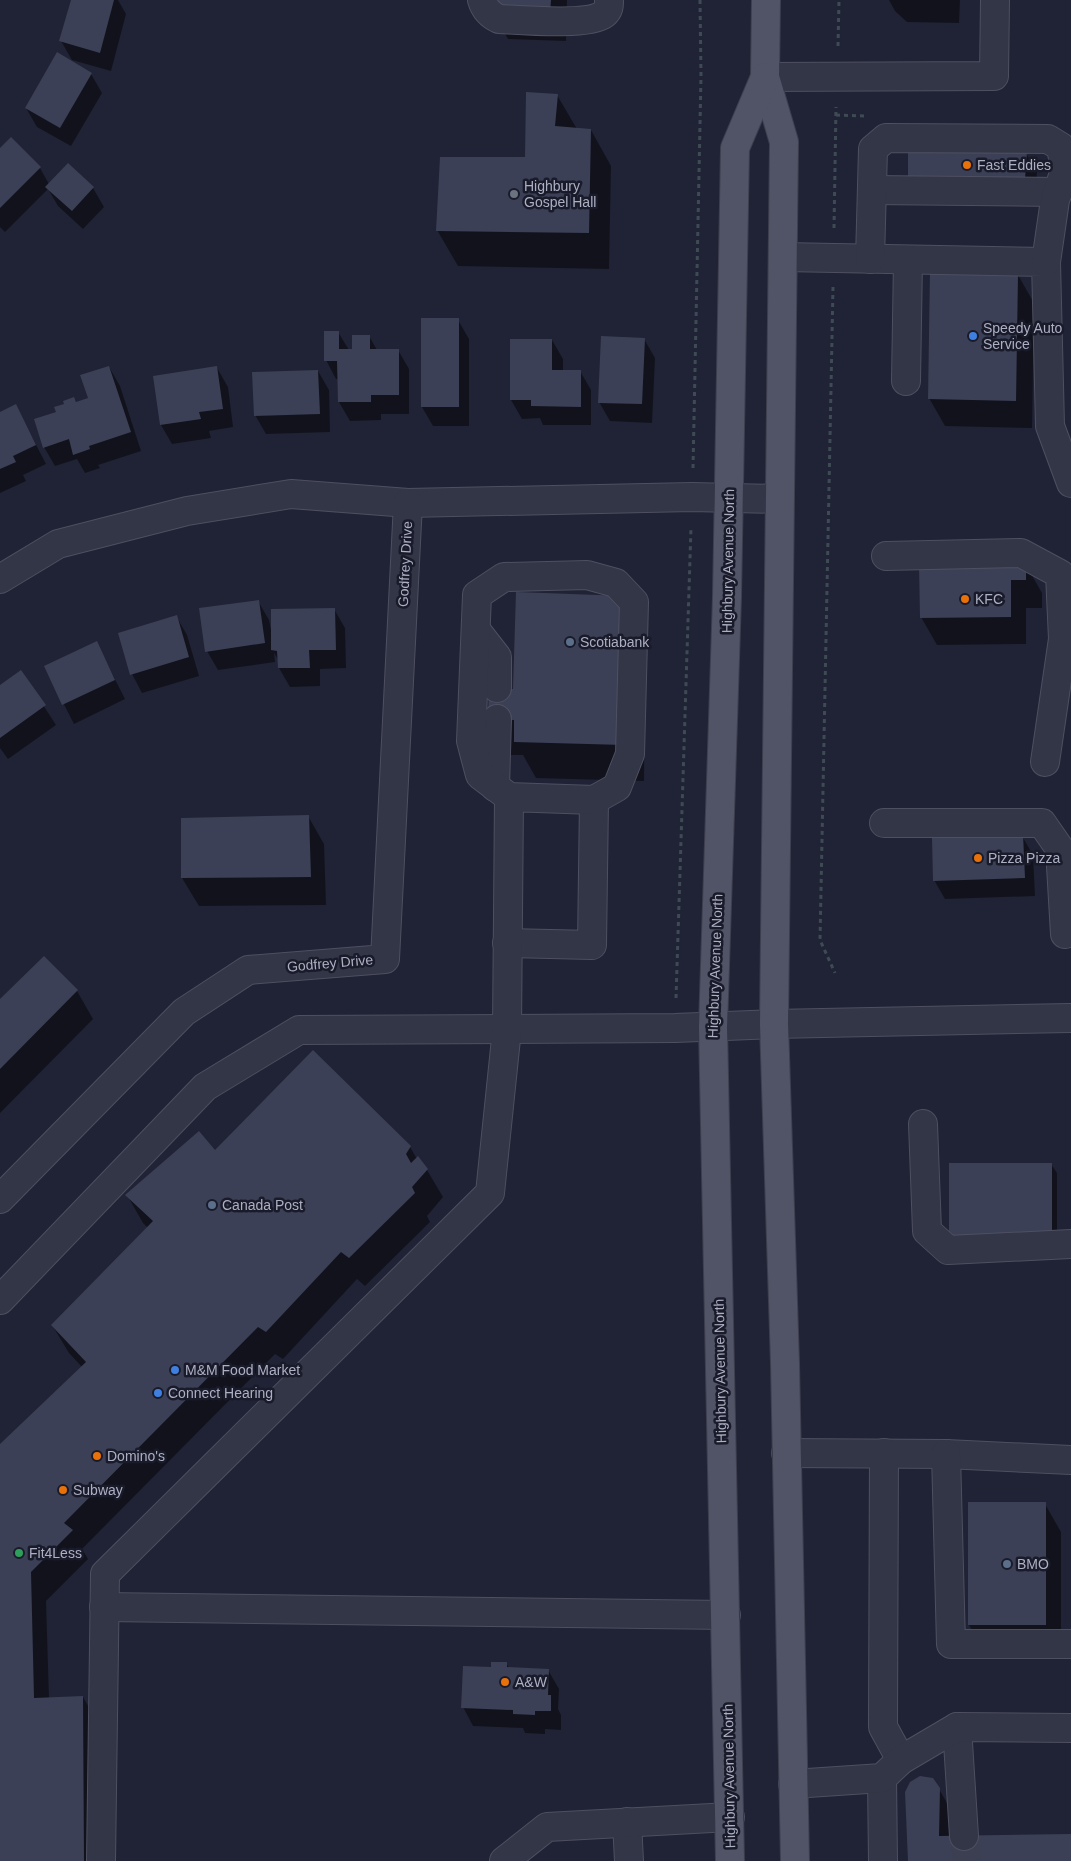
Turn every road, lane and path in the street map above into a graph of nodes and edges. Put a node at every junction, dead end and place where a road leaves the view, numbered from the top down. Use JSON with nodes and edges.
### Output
{"nodes":[{"id":1,"x":482,"y":0,"type":"edge"},
{"id":2,"x":700,"y":0,"type":"edge"},
{"id":3,"x":766,"y":0,"type":"edge"},
{"id":4,"x":839,"y":0,"type":"edge"},
{"id":5,"x":995,"y":0,"type":"edge"},
{"id":6,"x":609,"y":4,"type":"edge"},
{"id":7,"x":765,"y":77,"type":"junction"},
{"id":8,"x":837,"y":77,"type":"junction"},
{"id":9,"x":872,"y":190,"type":"junction"},
{"id":10,"x":1058,"y":192,"type":"junction"},
{"id":11,"x":783,"y":257,"type":"junction"},
{"id":12,"x":834,"y":258,"type":"junction"},
{"id":13,"x":870,"y":259,"type":"junction"},
{"id":14,"x":908,"y":260,"type":"junction"},
{"id":15,"x":1046,"y":262,"type":"junction"},
{"id":16,"x":906,"y":381,"type":"dead end"},
{"id":17,"x":1071,"y":483,"type":"edge"},
{"id":18,"x":692,"y":497,"type":"junction"},
{"id":19,"x":730,"y":498,"type":"junction"},
{"id":20,"x":779,"y":499,"type":"junction"},
{"id":21,"x":408,"y":503,"type":"junction"},
{"id":22,"x":886,"y":556,"type":"dead end"},
{"id":23,"x":0,"y":579,"type":"edge"},
{"id":24,"x":476,"y":630,"type":"junction"},
{"id":25,"x":497,"y":688,"type":"dead end"},
{"id":26,"x":497,"y":720,"type":"dead end"},
{"id":27,"x":1045,"y":762,"type":"dead end"},
{"id":28,"x":502,"y":792,"type":"junction"},
{"id":29,"x":594,"y":800,"type":"junction"},
{"id":30,"x":884,"y":823,"type":"dead end"},
{"id":31,"x":1065,"y":934,"type":"dead end"},
{"id":32,"x":508,"y":943,"type":"junction"},
{"id":33,"x":835,"y":973,"type":"dead end"},
{"id":34,"x":1071,"y":1018,"type":"edge"},
{"id":35,"x":774,"y":1024,"type":"junction"},
{"id":36,"x":712,"y":1027,"type":"junction"},
{"id":37,"x":675,"y":1028,"type":"junction"},
{"id":38,"x":507,"y":1029,"type":"junction"},
{"id":39,"x":923,"y":1124,"type":"dead end"},
{"id":40,"x":0,"y":1199,"type":"edge"},
{"id":41,"x":1071,"y":1244,"type":"edge"},
{"id":42,"x":0,"y":1300,"type":"edge"},
{"id":43,"x":786,"y":1453,"type":"junction"},
{"id":44,"x":884,"y":1453,"type":"junction"},
{"id":45,"x":946,"y":1454,"type":"junction"},
{"id":46,"x":1071,"y":1460,"type":"edge"},
{"id":47,"x":104,"y":1607,"type":"junction"},
{"id":48,"x":726,"y":1615,"type":"junction"},
{"id":49,"x":1071,"y":1644,"type":"edge"},
{"id":50,"x":958,"y":1727,"type":"junction"},
{"id":51,"x":1071,"y":1728,"type":"edge"},
{"id":52,"x":891,"y":1769,"type":"junction"},
{"id":53,"x":793,"y":1784,"type":"junction"},
{"id":54,"x":730,"y":1816,"type":"junction"},
{"id":55,"x":626,"y":1822,"type":"junction"},
{"id":56,"x":964,"y":1836,"type":"tunnel mouth"},
{"id":57,"x":101,"y":1861,"type":"edge"},
{"id":58,"x":504,"y":1861,"type":"edge"},
{"id":59,"x":629,"y":1861,"type":"edge"},
{"id":60,"x":730,"y":1861,"type":"edge"},
{"id":61,"x":794,"y":1861,"type":"edge"},
{"id":62,"x":882,"y":1861,"type":"edge"}],
"edges":[{"from":1,"to":6,"type":"street"},
{"from":2,"to":18,"type":"path"},
{"from":3,"to":7,"type":"main road","name":"Highbury Avenue North"},
{"from":4,"to":8,"type":"path"},
{"from":5,"to":8,"type":"street"},
{"from":7,"to":8,"type":"street"},
{"from":7,"to":11,"type":"main road","name":"Highbury Avenue North"},
{"from":7,"to":19,"type":"main road","name":"Highbury Avenue North"},
{"from":8,"to":12,"type":"path"},
{"from":9,"to":10,"type":"street"},
{"from":9,"to":10,"type":"street"},
{"from":9,"to":13,"type":"street"},
{"from":10,"to":15,"type":"street"},
{"from":11,"to":12,"type":"street"},
{"from":11,"to":20,"type":"main road","name":"Highbury Avenue North"},
{"from":12,"to":13,"type":"street"},
{"from":12,"to":33,"type":"path"},
{"from":13,"to":14,"type":"street"},
{"from":14,"to":15,"type":"street"},
{"from":14,"to":16,"type":"street"},
{"from":15,"to":17,"type":"street"},
{"from":18,"to":19,"type":"street","name":"Godfrey Drive"},
{"from":18,"to":21,"type":"street","name":"Godfrey Drive"},
{"from":18,"to":37,"type":"path"},
{"from":19,"to":20,"type":"street","name":"Godfrey Drive"},
{"from":19,"to":36,"type":"main road","name":"Highbury Avenue North"},
{"from":20,"to":35,"type":"main road","name":"Highbury Avenue North"},
{"from":21,"to":23,"type":"street","name":"Godfrey Drive"},
{"from":21,"to":40,"type":"street","name":"Godfrey Drive"},
{"from":22,"to":27,"type":"street"},
{"from":24,"to":25,"type":"street"},
{"from":24,"to":28,"type":"street"},
{"from":24,"to":29,"type":"street"},
{"from":26,"to":28,"type":"street"},
{"from":28,"to":29,"type":"street"},
{"from":28,"to":32,"type":"street"},
{"from":29,"to":32,"type":"street"},
{"from":30,"to":31,"type":"street"},
{"from":32,"to":38,"type":"street"},
{"from":34,"to":35,"type":"street"},
{"from":35,"to":36,"type":"street"},
{"from":35,"to":43,"type":"main road","name":"Highbury Avenue North"},
{"from":36,"to":37,"type":"street"},
{"from":36,"to":48,"type":"main road","name":"Highbury Avenue North"},
{"from":37,"to":38,"type":"street"},
{"from":38,"to":42,"type":"street"},
{"from":38,"to":47,"type":"street"},
{"from":39,"to":41,"type":"street"},
{"from":43,"to":44,"type":"street"},
{"from":43,"to":53,"type":"main road","name":"Highbury Avenue North"},
{"from":44,"to":45,"type":"street"},
{"from":44,"to":52,"type":"street"},
{"from":45,"to":46,"type":"street"},
{"from":45,"to":49,"type":"street"},
{"from":47,"to":48,"type":"street"},
{"from":47,"to":57,"type":"street"},
{"from":48,"to":54,"type":"main road","name":"Highbury Avenue North"},
{"from":50,"to":51,"type":"street"},
{"from":50,"to":52,"type":"street"},
{"from":50,"to":56,"type":"street"},
{"from":52,"to":53,"type":"street"},
{"from":52,"to":62,"type":"street"},
{"from":53,"to":61,"type":"main road","name":"Highbury Avenue North"},
{"from":54,"to":55,"type":"street"},
{"from":54,"to":60,"type":"main road","name":"Highbury Avenue North"},
{"from":55,"to":58,"type":"street"},
{"from":55,"to":59,"type":"street"}]}
